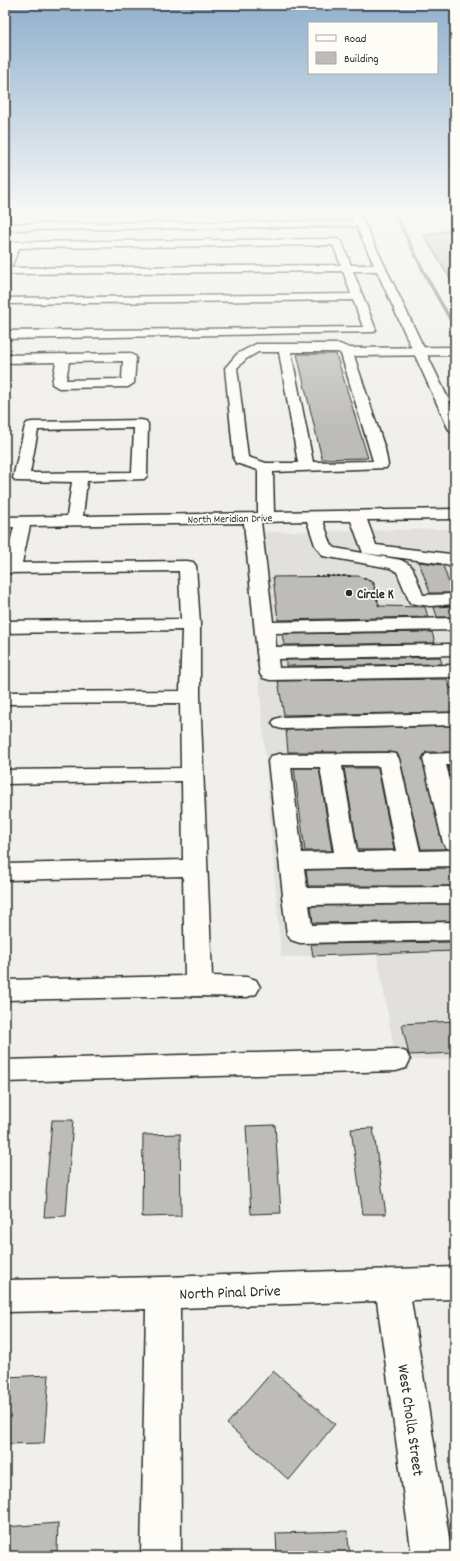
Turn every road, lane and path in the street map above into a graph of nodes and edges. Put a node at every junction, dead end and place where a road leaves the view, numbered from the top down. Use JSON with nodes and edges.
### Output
{"nodes":[{"id":1,"x":353,"y":285,"type":"edge"},
{"id":2,"x":387,"y":285,"type":"edge"},
{"id":3,"x":357,"y":297,"type":"junction"},
{"id":4,"x":5,"y":301,"type":"edge"},
{"id":5,"x":5,"y":335,"type":"edge"},
{"id":6,"x":284,"y":348,"type":"junction"},
{"id":7,"x":418,"y":351,"type":"junction"},
{"id":8,"x":455,"y":351,"type":"edge"},
{"id":9,"x":347,"y":352,"type":"junction"},
{"id":10,"x":63,"y":358,"type":"junction"},
{"id":11,"x":5,"y":359,"type":"edge"},
{"id":12,"x":455,"y":428,"type":"edge"},
{"id":13,"x":306,"y":467,"type":"junction"},
{"id":14,"x":265,"y":468,"type":"junction"},
{"id":15,"x":80,"y":477,"type":"junction"},
{"id":16,"x":455,"y":514,"type":"edge"},
{"id":17,"x":357,"y":516,"type":"junction"},
{"id":18,"x":314,"y":517,"type":"junction"},
{"id":19,"x":259,"y":518,"type":"junction"},
{"id":20,"x":23,"y":521,"type":"junction"},
{"id":21,"x":74,"y":521,"type":"junction"},
{"id":22,"x":5,"y":522,"type":"edge"},
{"id":23,"x":455,"y":563,"type":"edge"},
{"id":24,"x":9,"y":568,"type":"edge"},
{"id":25,"x":315,"y":576,"type":"dead end"},
{"id":26,"x":455,"y":599,"type":"edge"},
{"id":27,"x":379,"y":606,"type":"dead end"},
{"id":28,"x":191,"y":624,"type":"junction"},
{"id":29,"x":449,"y":624,"type":"edge"},
{"id":30,"x":5,"y":627,"type":"edge"},
{"id":31,"x":264,"y":628,"type":"junction"},
{"id":32,"x":267,"y":654,"type":"junction"},
{"id":33,"x":453,"y":656,"type":"edge"},
{"id":34,"x":455,"y":671,"type":"edge"},
{"id":35,"x":190,"y":697,"type":"junction"},
{"id":36,"x":5,"y":698,"type":"edge"},
{"id":37,"x":455,"y":719,"type":"edge"},
{"id":38,"x":282,"y":723,"type":"dead end"},
{"id":39,"x":455,"y":759,"type":"edge"},
{"id":40,"x":330,"y":760,"type":"junction"},
{"id":41,"x":193,"y":774,"type":"junction"},
{"id":42,"x":5,"y":777,"type":"edge"},
{"id":43,"x":455,"y":843,"type":"edge"},
{"id":44,"x":455,"y":858,"type":"edge"},
{"id":45,"x":410,"y":859,"type":"junction"},
{"id":46,"x":347,"y":860,"type":"junction"},
{"id":47,"x":290,"y":861,"type":"junction"},
{"id":48,"x":196,"y":868,"type":"junction"},
{"id":49,"x":5,"y":872,"type":"edge"},
{"id":50,"x":455,"y":895,"type":"edge"},
{"id":51,"x":294,"y":898,"type":"junction"},
{"id":52,"x":455,"y":931,"type":"edge"},
{"id":53,"x":200,"y":986,"type":"junction"},
{"id":54,"x":247,"y":987,"type":"dead end"},
{"id":55,"x":5,"y":990,"type":"edge"},
{"id":56,"x":396,"y":1060,"type":"dead end"},
{"id":57,"x":5,"y":1071,"type":"edge"},
{"id":58,"x":455,"y":1283,"type":"edge"},
{"id":59,"x":392,"y":1285,"type":"junction"},
{"id":60,"x":163,"y":1293,"type":"junction"},
{"id":61,"x":5,"y":1296,"type":"edge"},
{"id":62,"x":161,"y":1556,"type":"edge"},
{"id":63,"x":432,"y":1556,"type":"edge"}],
"edges":[{"from":1,"to":3,"type":"street"},
{"from":2,"to":7,"type":"street"},
{"from":3,"to":4,"type":"street"},
{"from":3,"to":5,"type":"street"},
{"from":6,"to":9,"type":"street"},
{"from":6,"to":13,"type":"street"},
{"from":6,"to":14,"type":"street"},
{"from":7,"to":8,"type":"street"},
{"from":7,"to":9,"type":"street"},
{"from":7,"to":12,"type":"street"},
{"from":9,"to":13,"type":"street"},
{"from":10,"to":10,"type":"street"},
{"from":10,"to":11,"type":"street"},
{"from":13,"to":14,"type":"street"},
{"from":14,"to":19,"type":"street"},
{"from":15,"to":15,"type":"street"},
{"from":15,"to":21,"type":"street"},
{"from":16,"to":17,"type":"street","name":"North Meridian Drive"},
{"from":17,"to":18,"type":"street","name":"North Meridian Drive"},
{"from":17,"to":23,"type":"street"},
{"from":18,"to":19,"type":"street","name":"North Meridian Drive"},
{"from":18,"to":26,"type":"street"},
{"from":19,"to":21,"type":"street","name":"North Meridian Drive"},
{"from":19,"to":31,"type":"street"},
{"from":20,"to":21,"type":"street","name":"North Meridian Drive"},
{"from":20,"to":22,"type":"street","name":"North Meridian Drive"},
{"from":20,"to":24,"type":"street"},
{"from":24,"to":28,"type":"street"},
{"from":25,"to":27,"type":"path"},
{"from":28,"to":30,"type":"street"},
{"from":28,"to":35,"type":"street"},
{"from":29,"to":31,"type":"street"},
{"from":29,"to":33,"type":"street"},
{"from":31,"to":32,"type":"street"},
{"from":32,"to":33,"type":"street"},
{"from":32,"to":34,"type":"street"},
{"from":35,"to":36,"type":"street"},
{"from":35,"to":41,"type":"street"},
{"from":37,"to":38,"type":"street"},
{"from":39,"to":43,"type":"street"},
{"from":40,"to":45,"type":"street"},
{"from":40,"to":46,"type":"street"},
{"from":40,"to":47,"type":"street"},
{"from":41,"to":42,"type":"street"},
{"from":41,"to":48,"type":"street"},
{"from":44,"to":45,"type":"street"},
{"from":45,"to":46,"type":"street"},
{"from":46,"to":47,"type":"street"},
{"from":47,"to":51,"type":"street"},
{"from":48,"to":49,"type":"street"},
{"from":48,"to":53,"type":"street"},
{"from":50,"to":51,"type":"street"},
{"from":51,"to":52,"type":"street"},
{"from":53,"to":54,"type":"street"},
{"from":53,"to":55,"type":"street"},
{"from":56,"to":57,"type":"street"},
{"from":58,"to":59,"type":"street","name":"North Pinal Drive"},
{"from":59,"to":60,"type":"street","name":"North Pinal Drive"},
{"from":59,"to":63,"type":"street","name":"West Cholla Street"},
{"from":60,"to":61,"type":"street","name":"North Pinal Drive"},
{"from":60,"to":62,"type":"street"}]}
